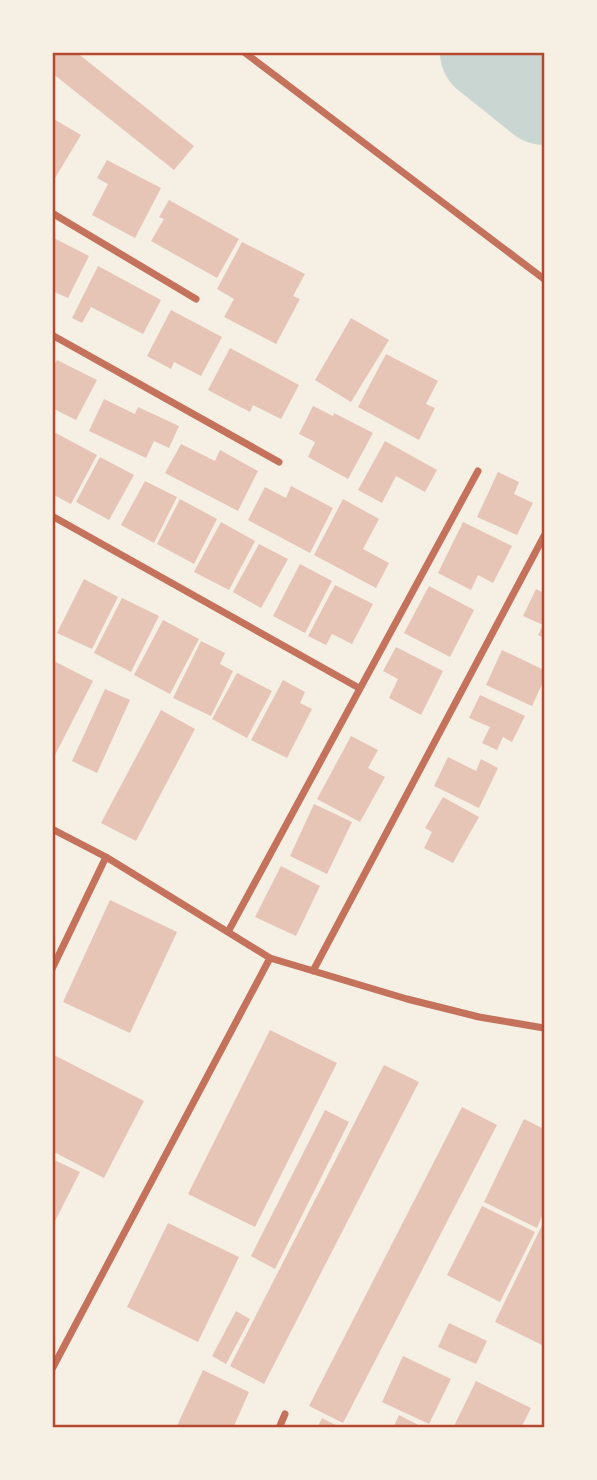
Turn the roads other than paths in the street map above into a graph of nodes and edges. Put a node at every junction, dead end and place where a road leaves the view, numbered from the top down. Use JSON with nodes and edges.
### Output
{"nodes":[{"id":1,"x":244,"y":52,"type":"edge"},
{"id":2,"x":52,"y":213,"type":"edge"},
{"id":3,"x":544,"y":279,"type":"edge"},
{"id":4,"x":196,"y":299,"type":"dead end"},
{"id":5,"x":52,"y":335,"type":"edge"},
{"id":6,"x":279,"y":462,"type":"dead end"},
{"id":7,"x":478,"y":471,"type":"dead end"},
{"id":8,"x":52,"y":516,"type":"edge"},
{"id":9,"x":544,"y":536,"type":"edge"},
{"id":10,"x":359,"y":688,"type":"junction"},
{"id":11,"x":52,"y":829,"type":"edge"},
{"id":12,"x":106,"y":857,"type":"junction"},
{"id":13,"x":228,"y":932,"type":"junction"},
{"id":14,"x":270,"y":958,"type":"junction"},
{"id":15,"x":52,"y":969,"type":"edge"},
{"id":16,"x":313,"y":971,"type":"junction"},
{"id":17,"x":544,"y":1028,"type":"edge"},
{"id":18,"x":52,"y":1369,"type":"edge"},
{"id":19,"x":285,"y":1414,"type":"dead end"},
{"id":20,"x":279,"y":1427,"type":"edge"}],
"edges":[{"from":1,"to":3,"type":"street"},
{"from":2,"to":4,"type":"street"},
{"from":5,"to":6,"type":"street"},
{"from":7,"to":10,"type":"street"},
{"from":8,"to":10,"type":"street"},
{"from":9,"to":16,"type":"street"},
{"from":10,"to":13,"type":"street"},
{"from":11,"to":12,"type":"street"},
{"from":12,"to":13,"type":"street"},
{"from":12,"to":15,"type":"street"},
{"from":13,"to":14,"type":"street"},
{"from":14,"to":16,"type":"street"},
{"from":14,"to":18,"type":"street"},
{"from":16,"to":17,"type":"street"},
{"from":19,"to":20,"type":"street"}]}
